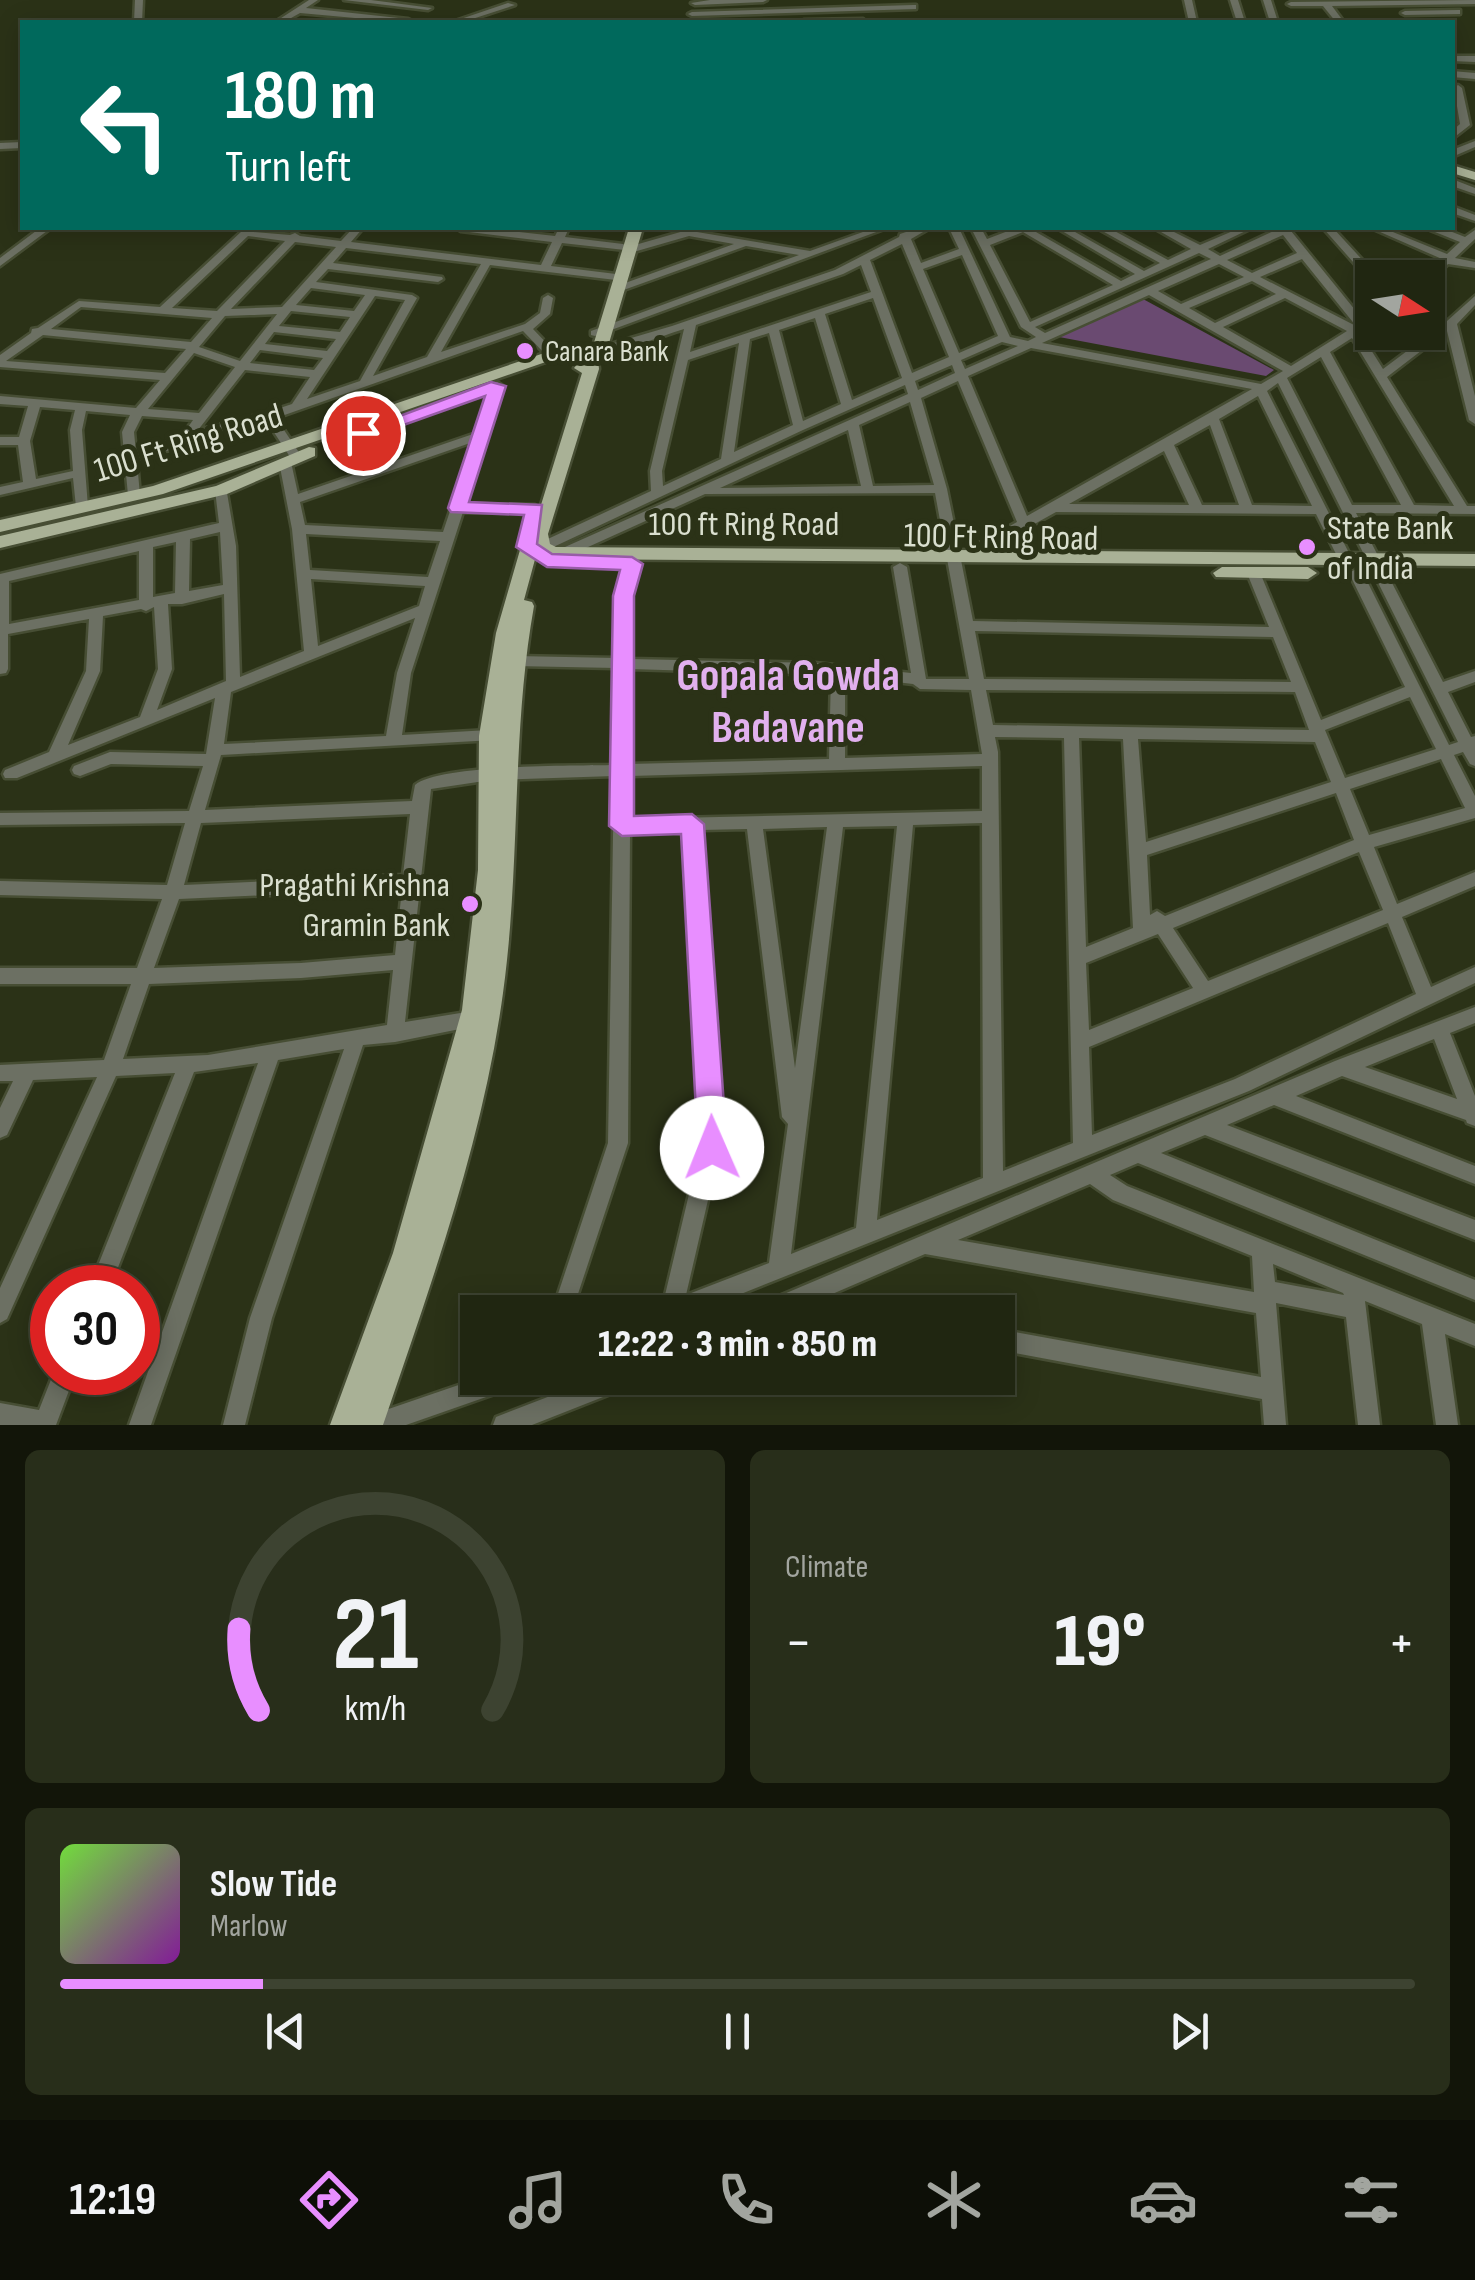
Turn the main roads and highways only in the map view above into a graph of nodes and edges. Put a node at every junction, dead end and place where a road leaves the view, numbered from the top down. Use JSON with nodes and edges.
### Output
{"nodes":[{"id":1,"x":632,"y":230,"type":"edge"},
{"id":2,"x":584,"y":358,"type":"junction"},
{"id":3,"x":552,"y":359,"type":"junction"},
{"id":4,"x":290,"y":455,"type":"junction"},
{"id":5,"x":0,"y":526,"type":"edge"},
{"id":6,"x":0,"y":542,"type":"edge"},
{"id":7,"x":543,"y":550,"type":"junction"},
{"id":8,"x":960,"y":560,"type":"junction"},
{"id":9,"x":1475,"y":560,"type":"edge"},
{"id":10,"x":1350,"y":566,"type":"junction"},
{"id":11,"x":1380,"y":566,"type":"junction"},
{"id":12,"x":1475,"y":572,"type":"edge"},
{"id":13,"x":499,"y":774,"type":"junction"},
{"id":14,"x":480,"y":1018,"type":"junction"},
{"id":15,"x":344,"y":1425,"type":"edge"},
{"id":16,"x":371,"y":1425,"type":"edge"}],
"edges":[{"from":1,"to":2,"type":"main road"},
{"from":2,"to":3,"type":"main road"},
{"from":2,"to":7,"type":"main road"},
{"from":2,"to":7,"type":"main road"},
{"from":3,"to":4,"type":"main road","name":"100 Ft Ring Road"},
{"from":3,"to":4,"type":"main road","name":"100 Ft Ring Road"},
{"from":4,"to":5,"type":"main road","name":"100 Ft Ring Road"},
{"from":4,"to":6,"type":"main road","name":"100 Ft Ring Road"},
{"from":7,"to":8,"type":"main road","name":"100 ft Ring Road"},
{"from":7,"to":8,"type":"main road","name":"100 Ft Ring Road"},
{"from":7,"to":13,"type":"main road"},
{"from":7,"to":13,"type":"main road"},
{"from":8,"to":10,"type":"main road","name":"100 ft Ring Road"},
{"from":8,"to":10,"type":"main road","name":"100 Ft Ring Road"},
{"from":9,"to":11,"type":"main road"},
{"from":10,"to":11,"type":"main road","name":"100 Ft Ring Road"},
{"from":11,"to":12,"type":"main road","name":"100 Ft Ring Road"},
{"from":13,"to":14,"type":"main road"},
{"from":14,"to":15,"type":"main road"},
{"from":14,"to":16,"type":"main road"}]}
